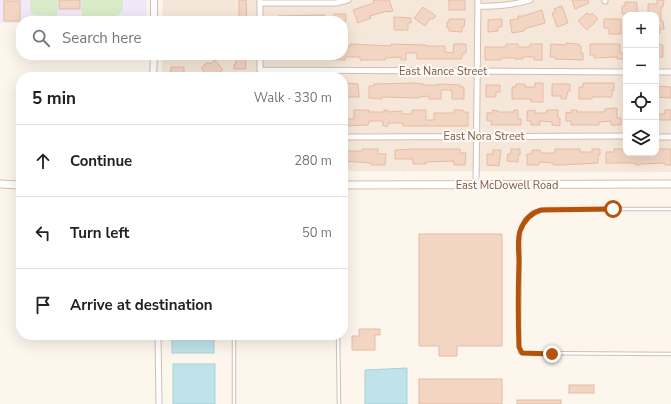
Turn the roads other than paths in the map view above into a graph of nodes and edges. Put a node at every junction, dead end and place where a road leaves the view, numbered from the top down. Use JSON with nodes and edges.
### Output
{"nodes":[{"id":1,"x":154,"y":0,"type":"edge"},
{"id":2,"x":348,"y":0,"type":"edge"},
{"id":3,"x":530,"y":0,"type":"edge"},
{"id":4,"x":260,"y":1,"type":"edge"},
{"id":5,"x":478,"y":3,"type":"edge"},
{"id":6,"x":154,"y":16,"type":"edge"},
{"id":7,"x":260,"y":16,"type":"edge"},
{"id":8,"x":154,"y":60,"type":"edge"},
{"id":9,"x":260,"y":60,"type":"edge"},
{"id":10,"x":153,"y":72,"type":"edge"},
{"id":11,"x":477,"y":72,"type":"junction"},
{"id":12,"x":623,"y":72,"type":"edge"},
{"id":13,"x":659,"y":72,"type":"edge"},
{"id":14,"x":671,"y":72,"type":"edge"},
{"id":15,"x":476,"y":136,"type":"junction"},
{"id":16,"x":623,"y":136,"type":"edge"},
{"id":17,"x":659,"y":136,"type":"edge"},
{"id":18,"x":348,"y":137,"type":"edge"},
{"id":19,"x":671,"y":137,"type":"edge"},
{"id":20,"x":0,"y":184,"type":"edge"},
{"id":21,"x":16,"y":184,"type":"edge"},
{"id":22,"x":671,"y":184,"type":"edge"},
{"id":23,"x":348,"y":185,"type":"edge"},
{"id":24,"x":476,"y":185,"type":"junction"},
{"id":25,"x":671,"y":209,"type":"edge"},
{"id":26,"x":158,"y":340,"type":"edge"},
{"id":27,"x":234,"y":340,"type":"edge"},
{"id":28,"x":338,"y":340,"type":"edge"},
{"id":29,"x":671,"y":354,"type":"edge"},
{"id":30,"x":159,"y":404,"type":"edge"},
{"id":31,"x":234,"y":404,"type":"edge"},
{"id":32,"x":339,"y":404,"type":"edge"}],
"edges":[{"from":1,"to":6,"type":"street"},
{"from":2,"to":4,"type":"street"},
{"from":3,"to":5,"type":"street"},
{"from":4,"to":7,"type":"street"},
{"from":5,"to":11,"type":"street"},
{"from":8,"to":10,"type":"street"},
{"from":9,"to":11,"type":"street","name":"East Nance Street"},
{"from":11,"to":12,"type":"street","name":"East Nance Street"},
{"from":11,"to":15,"type":"street"},
{"from":13,"to":14,"type":"street"},
{"from":15,"to":16,"type":"street","name":"East Nora Street"},
{"from":15,"to":18,"type":"street","name":"East Nora Street"},
{"from":15,"to":24,"type":"street"},
{"from":17,"to":19,"type":"street"},
{"from":20,"to":21,"type":"main road"},
{"from":22,"to":24,"type":"main road","name":"East McDowell Road"},
{"from":23,"to":24,"type":"main road","name":"East McDowell Road"},
{"from":25,"to":29,"type":"lane"},
{"from":26,"to":30,"type":"street"},
{"from":27,"to":31,"type":"lane"},
{"from":28,"to":32,"type":"lane"}]}
